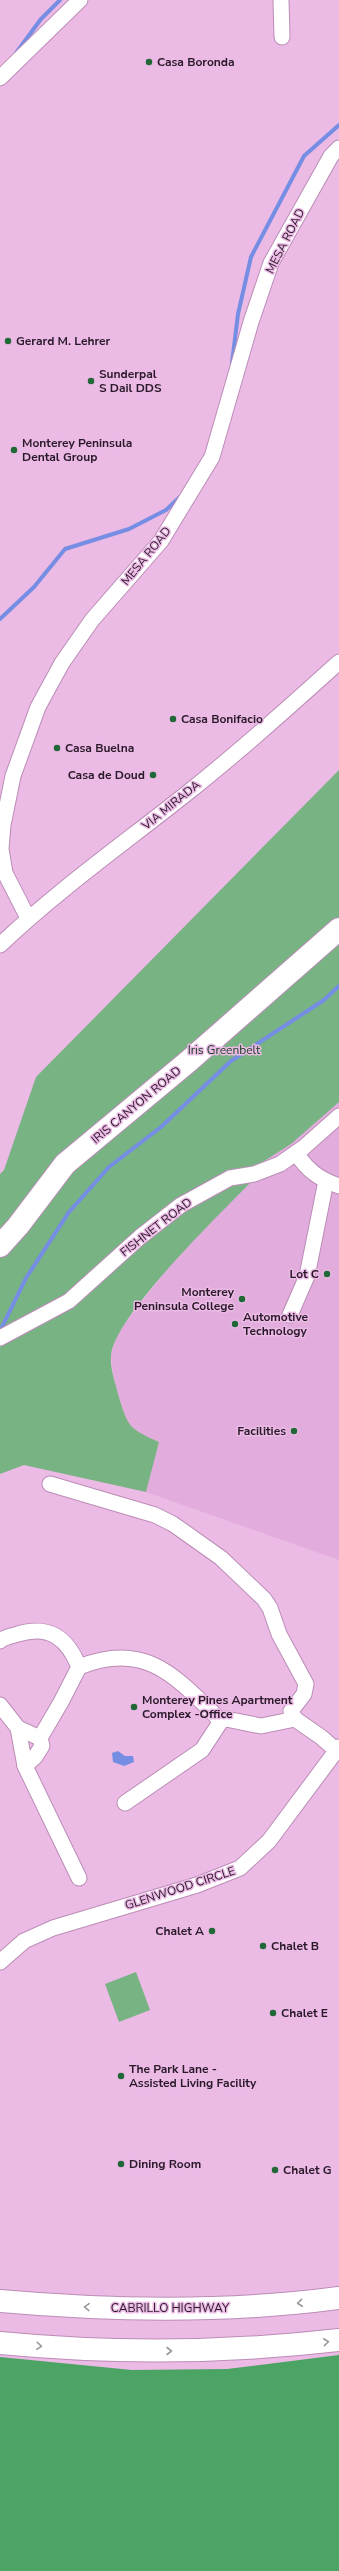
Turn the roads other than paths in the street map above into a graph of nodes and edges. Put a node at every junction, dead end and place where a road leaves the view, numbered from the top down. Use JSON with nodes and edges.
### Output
{"nodes":[{"id":1,"x":80,"y":0,"type":"edge"},
{"id":2,"x":281,"y":0,"type":"edge"},
{"id":3,"x":282,"y":37,"type":"dead end"},
{"id":4,"x":0,"y":78,"type":"edge"},
{"id":5,"x":339,"y":148,"type":"edge"},
{"id":6,"x":339,"y":662,"type":"edge"},
{"id":7,"x":28,"y":918,"type":"junction"},
{"id":8,"x":339,"y":929,"type":"edge"},
{"id":9,"x":0,"y":945,"type":"edge"},
{"id":10,"x":339,"y":1116,"type":"edge"},
{"id":11,"x":296,"y":1153,"type":"junction"},
{"id":12,"x":333,"y":1184,"type":"edge"},
{"id":13,"x":0,"y":1246,"type":"edge"},
{"id":14,"x":290,"y":1315,"type":"dead end"},
{"id":15,"x":0,"y":1338,"type":"edge"},
{"id":16,"x":50,"y":1484,"type":"dead end"},
{"id":17,"x":0,"y":1641,"type":"edge"},
{"id":18,"x":79,"y":1667,"type":"junction"},
{"id":19,"x":0,"y":1705,"type":"edge"},
{"id":20,"x":294,"y":1719,"type":"junction"},
{"id":21,"x":221,"y":1721,"type":"junction"},
{"id":22,"x":18,"y":1728,"type":"junction"},
{"id":23,"x":40,"y":1738,"type":"junction"},
{"id":24,"x":338,"y":1749,"type":"edge"},
{"id":25,"x":25,"y":1766,"type":"junction"},
{"id":26,"x":125,"y":1803,"type":"dead end"},
{"id":27,"x":79,"y":1878,"type":"dead end"},
{"id":28,"x":0,"y":1962,"type":"edge"},
{"id":29,"x":339,"y":2298,"type":"edge"},
{"id":30,"x":0,"y":2301,"type":"edge"},
{"id":31,"x":339,"y":2340,"type":"edge"},
{"id":32,"x":0,"y":2343,"type":"edge"}],
"edges":[{"from":1,"to":4,"type":"street"},
{"from":2,"to":3,"type":"street"},
{"from":5,"to":7,"type":"street","name":"MESA ROAD"},
{"from":6,"to":7,"type":"street","name":"VIA MIRADA"},
{"from":7,"to":9,"type":"street","name":"VIA MIRADA"},
{"from":8,"to":13,"type":"main road","name":"IRIS CANYON ROAD"},
{"from":10,"to":11,"type":"street","name":"FISHNET ROAD"},
{"from":11,"to":12,"type":"street"},
{"from":11,"to":15,"type":"street","name":"FISHNET ROAD"},
{"from":12,"to":14,"type":"street"},
{"from":16,"to":20,"type":"street"},
{"from":17,"to":18,"type":"street"},
{"from":18,"to":21,"type":"street"},
{"from":18,"to":23,"type":"street"},
{"from":19,"to":22,"type":"street"},
{"from":20,"to":21,"type":"street"},
{"from":20,"to":24,"type":"street"},
{"from":21,"to":26,"type":"street"},
{"from":22,"to":23,"type":"street"},
{"from":22,"to":25,"type":"street"},
{"from":23,"to":25,"type":"street"},
{"from":24,"to":28,"type":"street","name":"GLENWOOD CIRCLE"},
{"from":25,"to":27,"type":"street"},
{"from":29,"to":30,"type":"main road","name":"CABRILLO HIGHWAY","one_way":true},
{"from":32,"to":31,"type":"main road","one_way":true}]}
